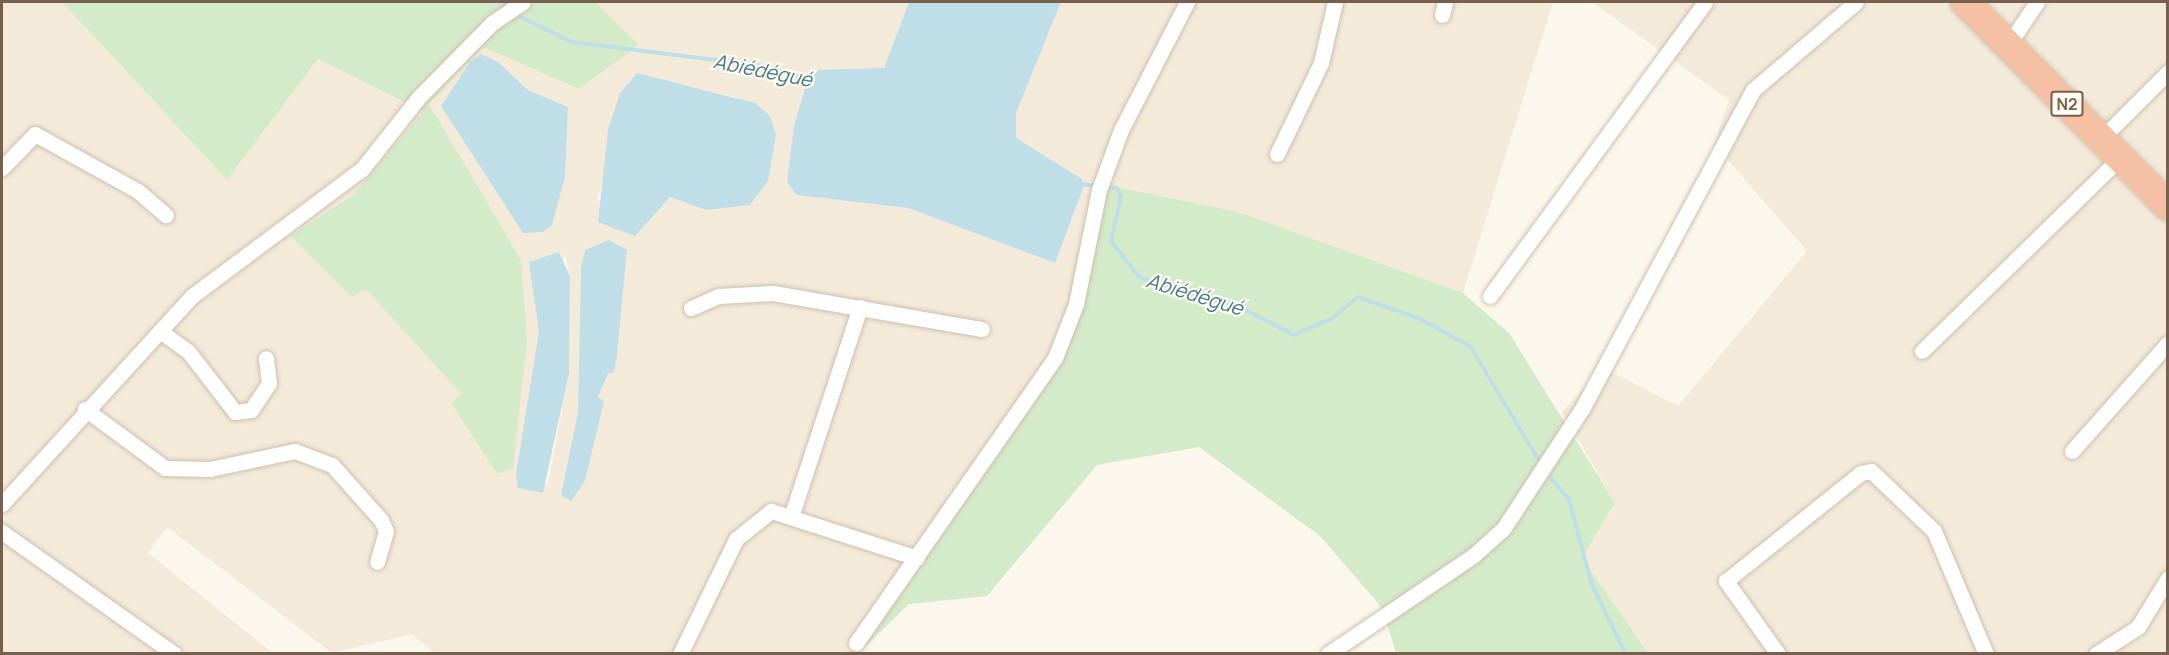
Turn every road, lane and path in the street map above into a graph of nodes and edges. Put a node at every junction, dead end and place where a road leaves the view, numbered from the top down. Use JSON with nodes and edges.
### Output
{"nodes":[{"id":1,"x":1186,"y":2,"type":"edge"},
{"id":2,"x":1335,"y":2,"type":"edge"},
{"id":3,"x":1705,"y":2,"type":"edge"},
{"id":4,"x":1856,"y":2,"type":"edge"},
{"id":5,"x":1965,"y":2,"type":"edge"},
{"id":6,"x":2037,"y":2,"type":"edge"},
{"id":7,"x":520,"y":3,"type":"edge"},
{"id":8,"x":2008,"y":45,"type":"junction"},
{"id":9,"x":2168,"y":72,"type":"edge"},
{"id":10,"x":2111,"y":148,"type":"junction"},
{"id":11,"x":1277,"y":154,"type":"dead end"},
{"id":12,"x":2,"y":168,"type":"edge"},
{"id":13,"x":2168,"y":206,"type":"edge"},
{"id":14,"x":166,"y":214,"type":"dead end"},
{"id":15,"x":1490,"y":296,"type":"dead end"},
{"id":16,"x":860,"y":307,"type":"junction"},
{"id":17,"x":691,"y":308,"type":"dead end"},
{"id":18,"x":982,"y":329,"type":"dead end"},
{"id":19,"x":160,"y":331,"type":"junction"},
{"id":20,"x":2168,"y":343,"type":"edge"},
{"id":21,"x":1922,"y":351,"type":"dead end"},
{"id":22,"x":266,"y":358,"type":"dead end"},
{"id":23,"x":85,"y":409,"type":"junction"},
{"id":24,"x":2073,"y":451,"type":"dead end"},
{"id":25,"x":2,"y":504,"type":"edge"},
{"id":26,"x":791,"y":517,"type":"junction"},
{"id":27,"x":2,"y":532,"type":"edge"},
{"id":28,"x":917,"y":558,"type":"junction"},
{"id":29,"x":377,"y":562,"type":"dead end"},
{"id":30,"x":2168,"y":578,"type":"edge"},
{"id":31,"x":856,"y":644,"type":"dead end"},
{"id":32,"x":174,"y":654,"type":"edge"},
{"id":33,"x":680,"y":654,"type":"edge"},
{"id":34,"x":1328,"y":654,"type":"edge"},
{"id":35,"x":1778,"y":654,"type":"edge"},
{"id":36,"x":1986,"y":654,"type":"edge"},
{"id":37,"x":2096,"y":654,"type":"edge"}],
"edges":[{"from":1,"to":28,"type":"street"},
{"from":2,"to":11,"type":"street"},
{"from":3,"to":15,"type":"street"},
{"from":4,"to":34,"type":"street"},
{"from":5,"to":8,"type":"highway","number":"N2"},
{"from":6,"to":8,"type":"street"},
{"from":7,"to":19,"type":"street"},
{"from":8,"to":10,"type":"highway","number":"N2"},
{"from":9,"to":10,"type":"street"},
{"from":10,"to":13,"type":"highway","number":"N2"},
{"from":10,"to":21,"type":"street"},
{"from":12,"to":14,"type":"street"},
{"from":16,"to":17,"type":"street"},
{"from":16,"to":18,"type":"street"},
{"from":16,"to":26,"type":"street"},
{"from":19,"to":22,"type":"street"},
{"from":19,"to":23,"type":"street"},
{"from":20,"to":24,"type":"street"},
{"from":23,"to":25,"type":"street"},
{"from":23,"to":29,"type":"street"},
{"from":26,"to":28,"type":"street"},
{"from":26,"to":33,"type":"street"},
{"from":27,"to":32,"type":"street"},
{"from":28,"to":31,"type":"street"},
{"from":30,"to":37,"type":"street"},
{"from":35,"to":36,"type":"street"}]}
